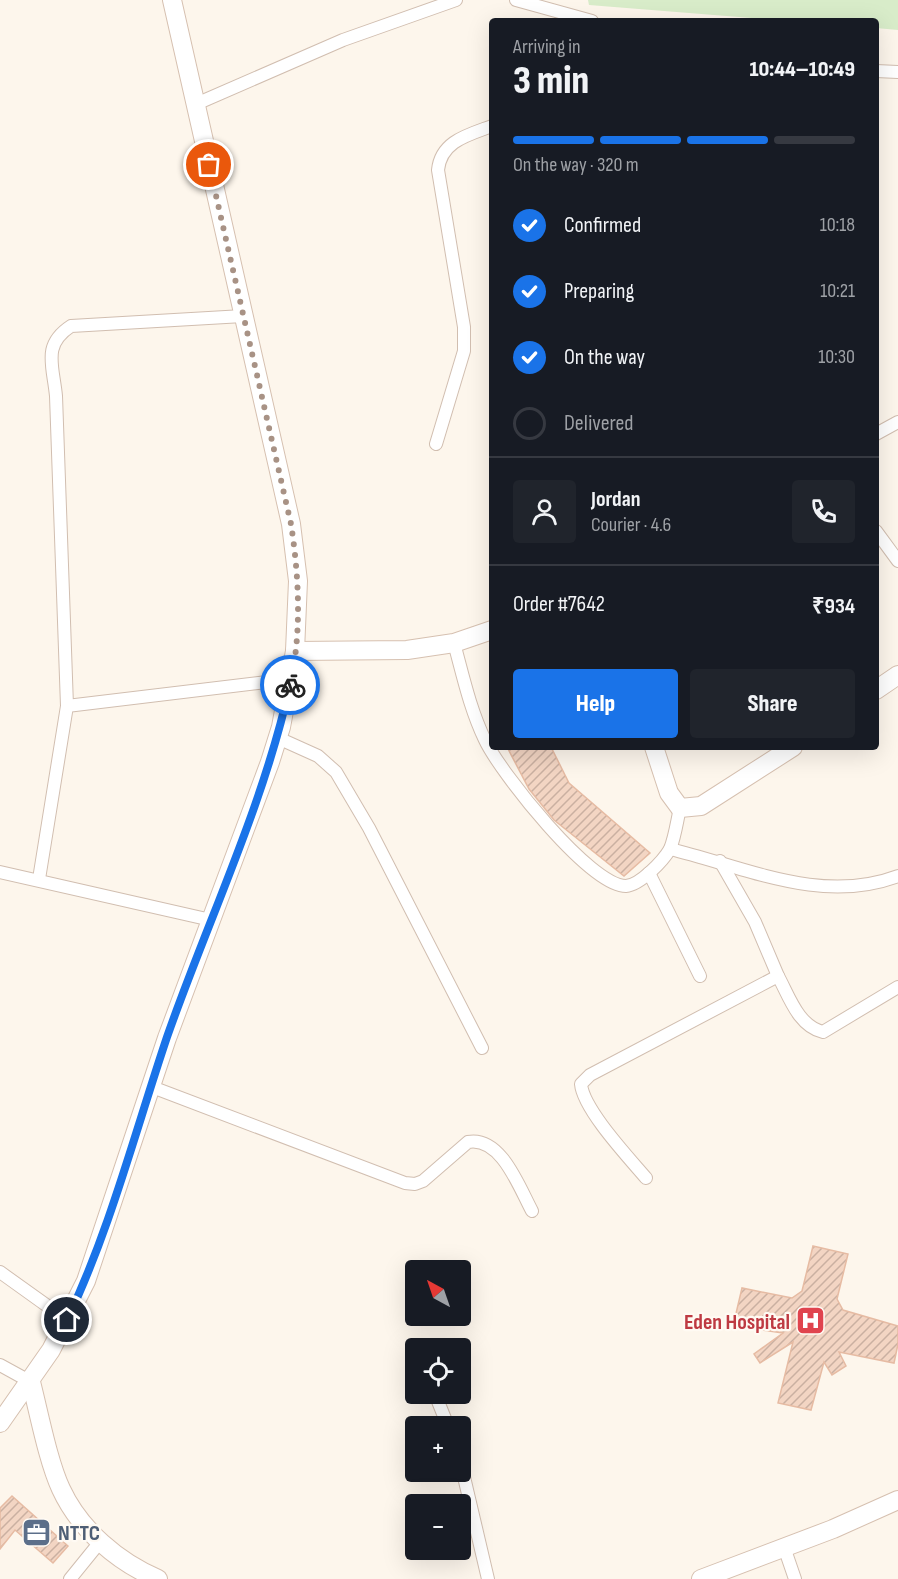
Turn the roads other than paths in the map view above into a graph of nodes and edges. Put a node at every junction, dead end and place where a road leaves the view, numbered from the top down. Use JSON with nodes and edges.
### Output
{"nodes":[{"id":1,"x":172,"y":0,"type":"edge"},
{"id":2,"x":456,"y":0,"type":"edge"},
{"id":3,"x":516,"y":0,"type":"edge"},
{"id":4,"x":581,"y":18,"type":"edge"},
{"id":5,"x":879,"y":71,"type":"edge"},
{"id":6,"x":898,"y":72,"type":"edge"},
{"id":7,"x":196,"y":104,"type":"junction"},
{"id":8,"x":489,"y":127,"type":"edge"},
{"id":9,"x":243,"y":315,"type":"junction"},
{"id":10,"x":898,"y":422,"type":"edge"},
{"id":11,"x":879,"y":432,"type":"edge"},
{"id":12,"x":436,"y":444,"type":"dead end"},
{"id":13,"x":879,"y":535,"type":"edge"},
{"id":14,"x":898,"y":561,"type":"edge"},
{"id":15,"x":489,"y":631,"type":"edge"},
{"id":16,"x":454,"y":643,"type":"junction"},
{"id":17,"x":295,"y":651,"type":"junction"},
{"id":18,"x":898,"y":675,"type":"edge"},
{"id":19,"x":291,"y":679,"type":"junction"},
{"id":20,"x":879,"y":688,"type":"edge"},
{"id":21,"x":67,"y":706,"type":"junction"},
{"id":22,"x":278,"y":738,"type":"junction"},
{"id":23,"x":489,"y":747,"type":"edge"},
{"id":24,"x":491,"y":750,"type":"edge"},
{"id":25,"x":655,"y":750,"type":"edge"},
{"id":26,"x":788,"y":750,"type":"edge"},
{"id":27,"x":680,"y":808,"type":"junction"},
{"id":28,"x":670,"y":849,"type":"junction"},
{"id":29,"x":720,"y":861,"type":"junction"},
{"id":30,"x":0,"y":872,"type":"edge"},
{"id":31,"x":649,"y":873,"type":"junction"},
{"id":32,"x":898,"y":876,"type":"edge"},
{"id":33,"x":39,"y":879,"type":"junction"},
{"id":34,"x":211,"y":920,"type":"junction"},
{"id":35,"x":700,"y":976,"type":"dead end"},
{"id":36,"x":777,"y":976,"type":"junction"},
{"id":37,"x":898,"y":987,"type":"edge"},
{"id":38,"x":482,"y":1048,"type":"dead end"},
{"id":39,"x":152,"y":1088,"type":"junction"},
{"id":40,"x":646,"y":1178,"type":"dead end"},
{"id":41,"x":532,"y":1211,"type":"dead end"},
{"id":42,"x":0,"y":1272,"type":"edge"},
{"id":43,"x":67,"y":1320,"type":"junction"},
{"id":44,"x":0,"y":1365,"type":"edge"},
{"id":45,"x":31,"y":1382,"type":"junction"},
{"id":46,"x":0,"y":1423,"type":"edge"},
{"id":47,"x":465,"y":1482,"type":"edge"},
{"id":48,"x":898,"y":1500,"type":"edge"},
{"id":49,"x":100,"y":1542,"type":"junction"},
{"id":50,"x":784,"y":1547,"type":"junction"},
{"id":51,"x":70,"y":1579,"type":"edge"},
{"id":52,"x":158,"y":1579,"type":"edge"},
{"id":53,"x":488,"y":1579,"type":"edge"},
{"id":54,"x":701,"y":1579,"type":"edge"},
{"id":55,"x":795,"y":1579,"type":"edge"}],
"edges":[{"from":1,"to":7,"type":"main road"},
{"from":2,"to":7,"type":"street"},
{"from":3,"to":4,"type":"street"},
{"from":5,"to":6,"type":"street"},
{"from":7,"to":9,"type":"main road"},
{"from":8,"to":12,"type":"street"},
{"from":9,"to":17,"type":"main road"},
{"from":9,"to":21,"type":"street"},
{"from":10,"to":11,"type":"street"},
{"from":13,"to":14,"type":"street"},
{"from":15,"to":16,"type":"main road"},
{"from":16,"to":17,"type":"main road"},
{"from":16,"to":23,"type":"street"},
{"from":17,"to":19,"type":"main road"},
{"from":18,"to":20,"type":"main road"},
{"from":19,"to":21,"type":"street"},
{"from":19,"to":22,"type":"main road"},
{"from":21,"to":33,"type":"street"},
{"from":22,"to":34,"type":"main road"},
{"from":22,"to":38,"type":"street"},
{"from":24,"to":31,"type":"street"},
{"from":25,"to":27,"type":"main road"},
{"from":26,"to":27,"type":"main road"},
{"from":27,"to":28,"type":"street"},
{"from":28,"to":29,"type":"street"},
{"from":28,"to":31,"type":"street"},
{"from":29,"to":32,"type":"street"},
{"from":29,"to":36,"type":"street"},
{"from":30,"to":33,"type":"street"},
{"from":31,"to":35,"type":"street"},
{"from":33,"to":34,"type":"street"},
{"from":34,"to":39,"type":"main road"},
{"from":36,"to":37,"type":"street"},
{"from":36,"to":40,"type":"street"},
{"from":39,"to":41,"type":"street"},
{"from":39,"to":43,"type":"main road"},
{"from":42,"to":43,"type":"street"},
{"from":43,"to":45,"type":"main road"},
{"from":44,"to":45,"type":"street"},
{"from":45,"to":46,"type":"main road"},
{"from":45,"to":49,"type":"main road"},
{"from":47,"to":53,"type":"street"},
{"from":48,"to":50,"type":"main road"},
{"from":49,"to":51,"type":"street"},
{"from":49,"to":52,"type":"main road"},
{"from":50,"to":54,"type":"main road"},
{"from":50,"to":55,"type":"street"}]}
